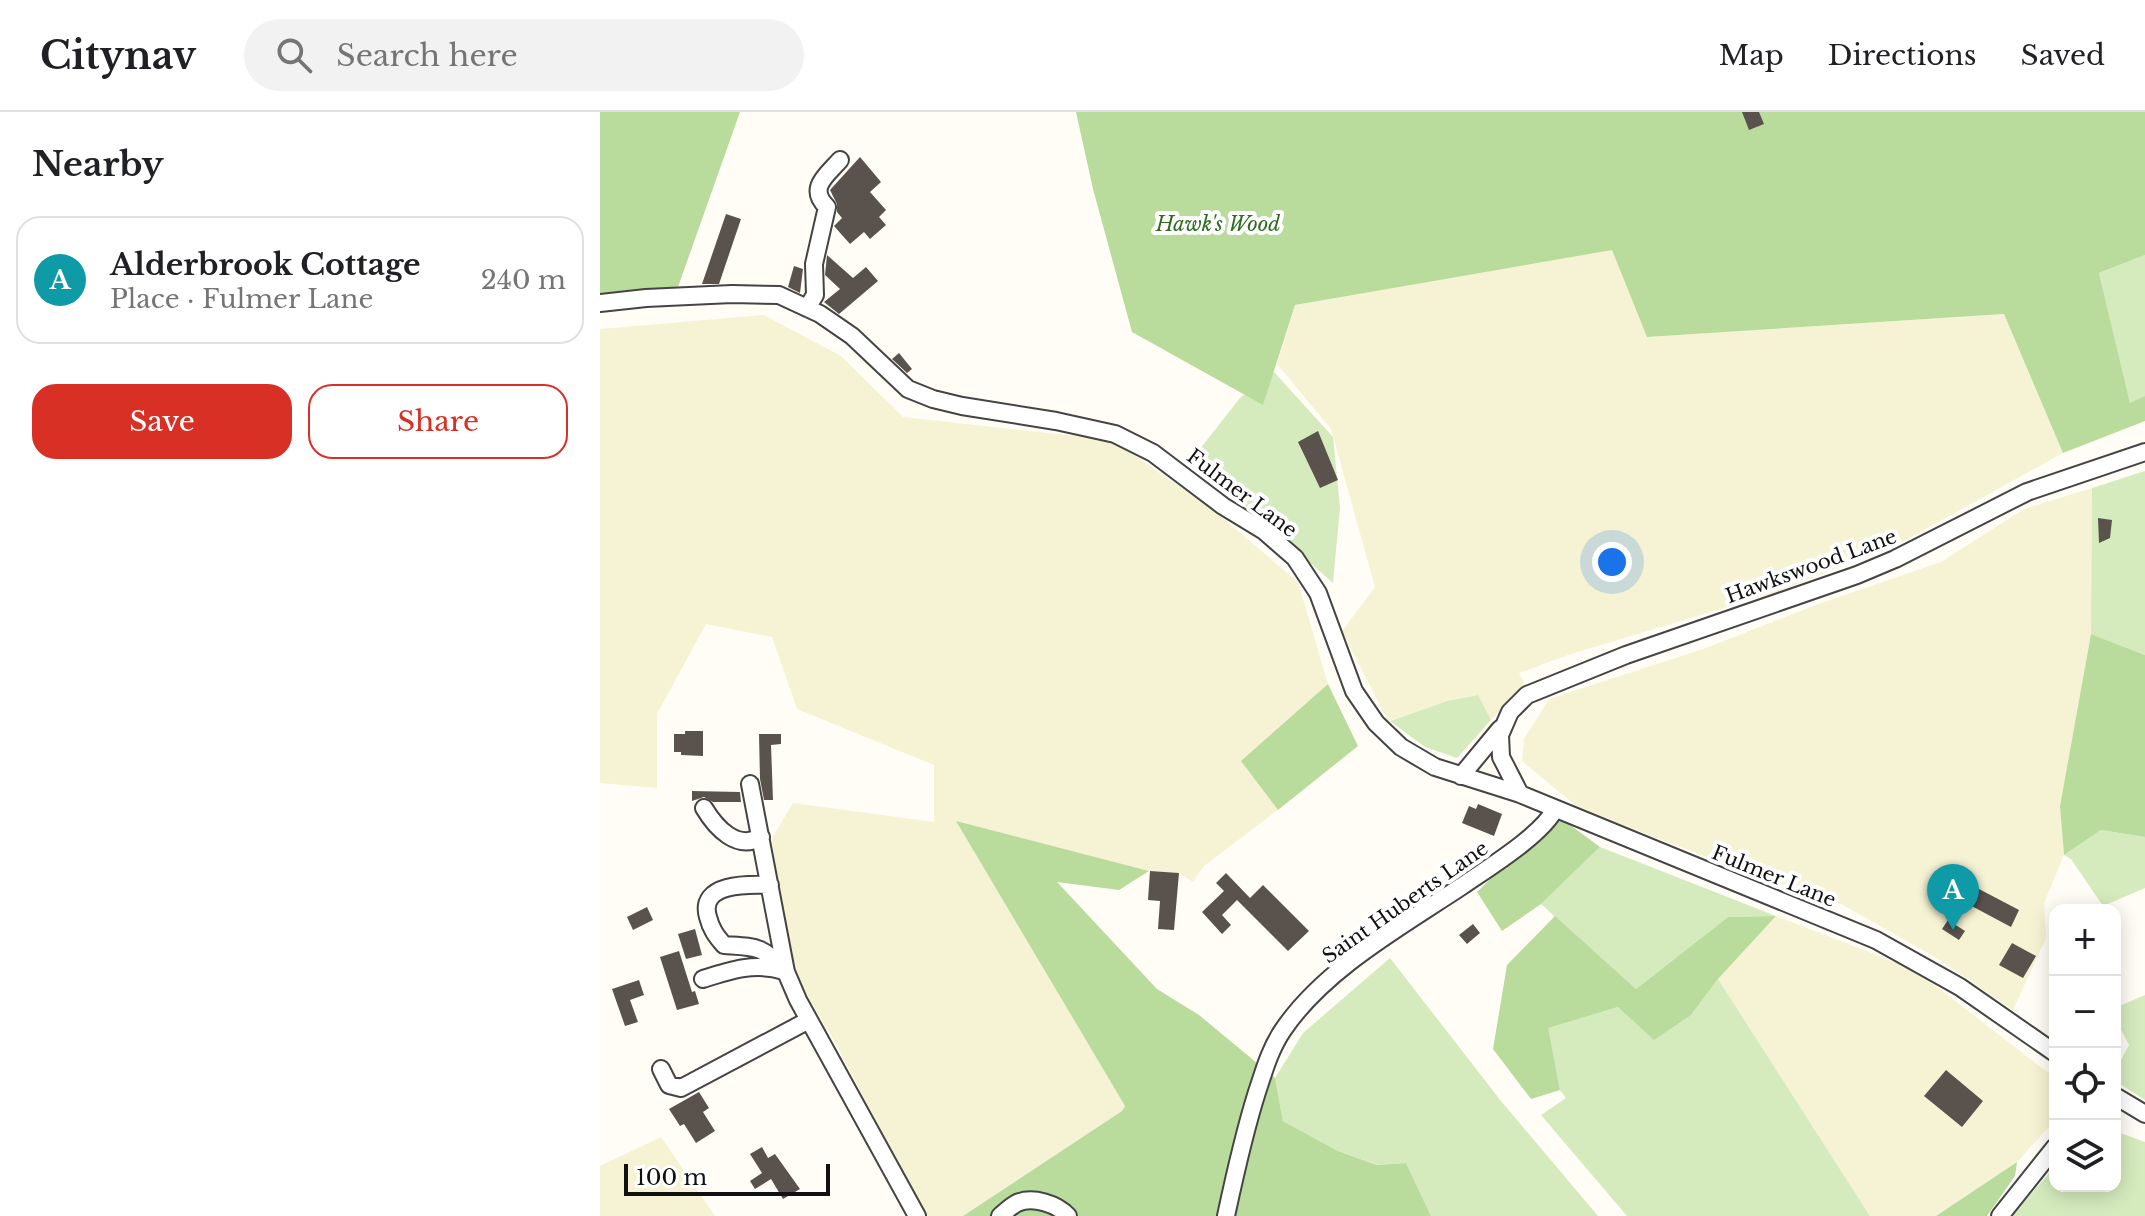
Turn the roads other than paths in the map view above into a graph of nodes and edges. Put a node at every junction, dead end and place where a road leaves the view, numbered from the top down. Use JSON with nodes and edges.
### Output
{"nodes":[{"id":1,"x":840,"y":160,"type":"dead end"},
{"id":2,"x":600,"y":303,"type":"edge"},
{"id":3,"x":807,"y":308,"type":"junction"},
{"id":4,"x":2145,"y":452,"type":"edge"},
{"id":5,"x":1501,"y":727,"type":"junction"},
{"id":6,"x":1461,"y":776,"type":"junction"},
{"id":7,"x":750,"y":784,"type":"dead end"},
{"id":8,"x":1520,"y":794,"type":"junction"},
{"id":9,"x":704,"y":808,"type":"dead end"},
{"id":10,"x":1555,"y":809,"type":"junction"},
{"id":11,"x":761,"y":837,"type":"junction"},
{"id":12,"x":769,"y":879,"type":"junction"},
{"id":13,"x":786,"y":972,"type":"junction"},
{"id":14,"x":703,"y":979,"type":"dead end"},
{"id":15,"x":809,"y":1020,"type":"junction"},
{"id":16,"x":2049,"y":1049,"type":"edge"},
{"id":17,"x":661,"y":1069,"type":"dead end"},
{"id":18,"x":2121,"y":1100,"type":"edge"},
{"id":19,"x":2145,"y":1114,"type":"edge"},
{"id":20,"x":2049,"y":1155,"type":"edge"},
{"id":21,"x":917,"y":1216,"type":"edge"},
{"id":22,"x":1000,"y":1216,"type":"edge"},
{"id":23,"x":1068,"y":1216,"type":"edge"},
{"id":24,"x":1226,"y":1216,"type":"edge"},
{"id":25,"x":2000,"y":1216,"type":"edge"}],
"edges":[{"from":1,"to":3,"type":"street"},
{"from":2,"to":3,"type":"street","name":"Fulmer Lane"},
{"from":3,"to":6,"type":"street","name":"Fulmer Lane"},
{"from":4,"to":5,"type":"street","name":"Hawkswood Lane"},
{"from":5,"to":6,"type":"street","name":"Hawkswood Lane"},
{"from":5,"to":8,"type":"street"},
{"from":6,"to":8,"type":"street","name":"Fulmer Lane"},
{"from":7,"to":11,"type":"street"},
{"from":8,"to":10,"type":"street","name":"Fulmer Lane"},
{"from":9,"to":11,"type":"street"},
{"from":10,"to":16,"type":"street","name":"Fulmer Lane"},
{"from":10,"to":24,"type":"street","name":"Saint Huberts Lane"},
{"from":11,"to":12,"type":"street"},
{"from":12,"to":13,"type":"street"},
{"from":12,"to":13,"type":"street"},
{"from":13,"to":14,"type":"street"},
{"from":13,"to":15,"type":"street"},
{"from":15,"to":17,"type":"street"},
{"from":15,"to":21,"type":"street"},
{"from":18,"to":19,"type":"street"},
{"from":20,"to":25,"type":"street"},
{"from":22,"to":23,"type":"street"}]}
